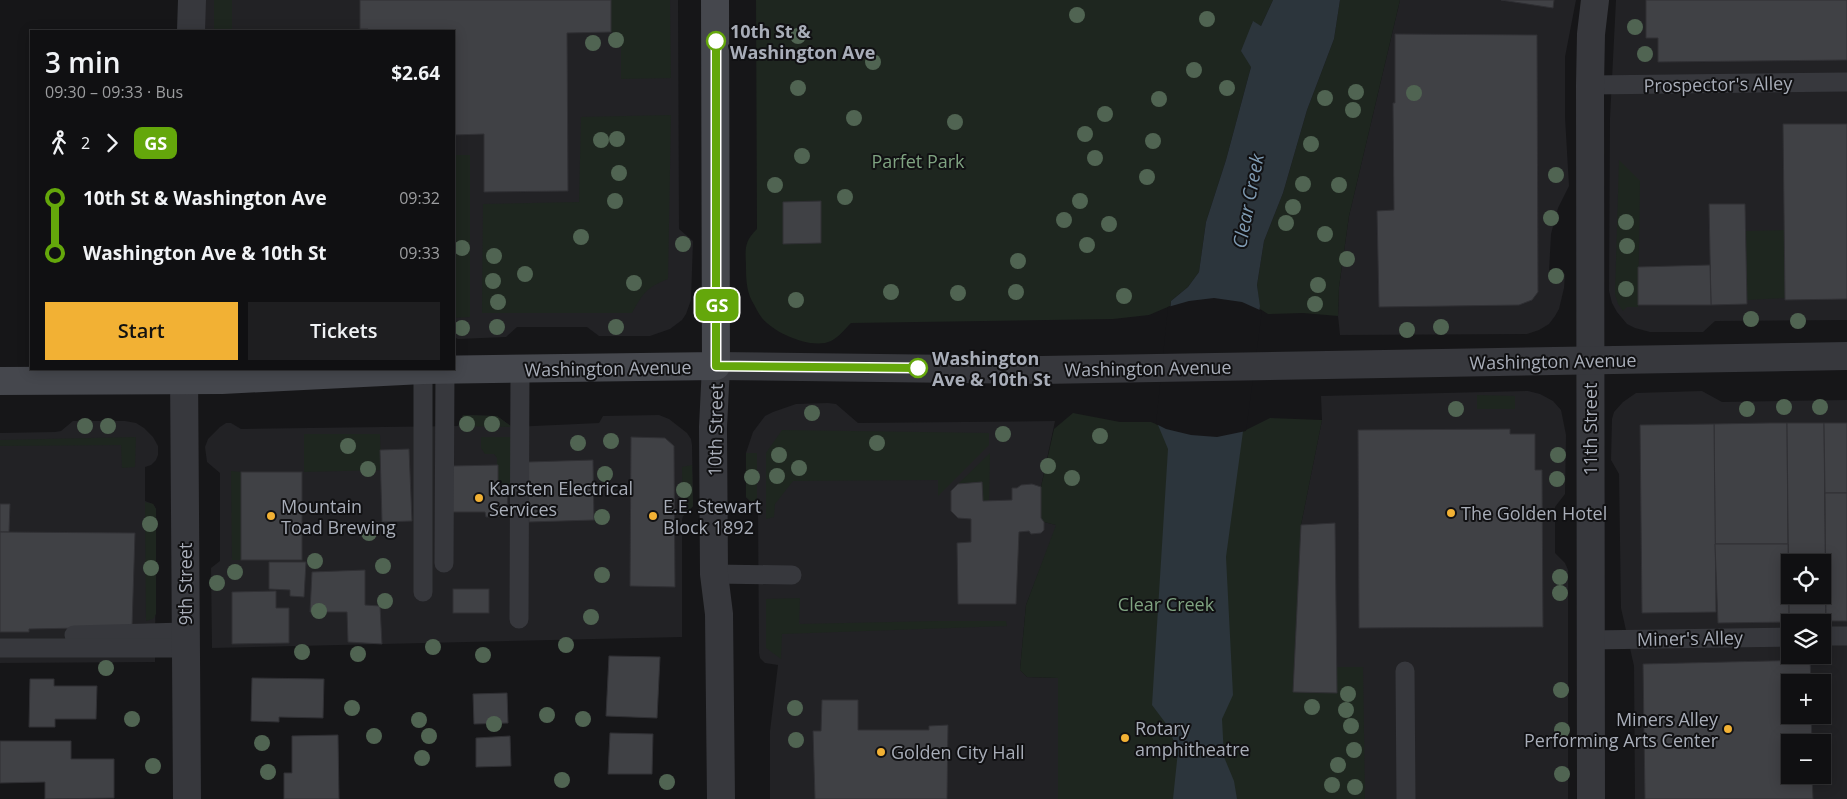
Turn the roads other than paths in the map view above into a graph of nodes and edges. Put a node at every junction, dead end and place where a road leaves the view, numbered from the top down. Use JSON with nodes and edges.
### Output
{"nodes":[{"id":1,"x":192,"y":0,"type":"edge"},
{"id":2,"x":715,"y":0,"type":"edge"},
{"id":3,"x":1595,"y":0,"type":"edge"},
{"id":4,"x":192,"y":30,"type":"edge"},
{"id":5,"x":1847,"y":82,"type":"edge"},
{"id":6,"x":1590,"y":85,"type":"junction"},
{"id":7,"x":1847,"y":356,"type":"edge"},
{"id":8,"x":1590,"y":360,"type":"junction"},
{"id":9,"x":716,"y":366,"type":"junction"},
{"id":10,"x":520,"y":369,"type":"junction"},
{"id":11,"x":434,"y":370,"type":"junction"},
{"id":12,"x":455,"y":370,"type":"edge"},
{"id":13,"x":184,"y":374,"type":"edge"},
{"id":14,"x":0,"y":381,"type":"edge"},
{"id":15,"x":444,"y":564,"type":"dead end"},
{"id":16,"x":714,"y":574,"type":"junction"},
{"id":17,"x":792,"y":575,"type":"dead end"},
{"id":18,"x":423,"y":592,"type":"dead end"},
{"id":19,"x":519,"y":619,"type":"dead end"},
{"id":20,"x":1831,"y":636,"type":"edge"},
{"id":21,"x":1847,"y":636,"type":"edge"},
{"id":22,"x":0,"y":637,"type":"edge"},
{"id":23,"x":1781,"y":637,"type":"edge"},
{"id":24,"x":186,"y":640,"type":"junction"},
{"id":25,"x":1590,"y":640,"type":"junction"},
{"id":26,"x":0,"y":648,"type":"edge"},
{"id":27,"x":1405,"y":671,"type":"dead end"},
{"id":28,"x":187,"y":799,"type":"edge"},
{"id":29,"x":721,"y":799,"type":"edge"},
{"id":30,"x":1406,"y":799,"type":"edge"},
{"id":31,"x":1591,"y":799,"type":"edge"}],
"edges":[{"from":1,"to":4,"type":"street"},
{"from":2,"to":9,"type":"main road","name":"10th Street"},
{"from":3,"to":6,"type":"street","name":"11th Street"},
{"from":5,"to":6,"type":"lane","name":"Prospector's Alley"},
{"from":6,"to":8,"type":"street","name":"11th Street"},
{"from":7,"to":8,"type":"street","name":"Washington Avenue"},
{"from":8,"to":9,"type":"street","name":"Washington Avenue"},
{"from":8,"to":25,"type":"street","name":"11th Street"},
{"from":9,"to":10,"type":"main road","name":"Washington Avenue"},
{"from":9,"to":16,"type":"street","name":"10th Street"},
{"from":10,"to":12,"type":"main road","name":"Washington Avenue"},
{"from":10,"to":19,"type":"lane"},
{"from":11,"to":13,"type":"main road","name":"Washington Avenue"},
{"from":11,"to":15,"type":"lane"},
{"from":11,"to":18,"type":"lane"},
{"from":13,"to":14,"type":"main road","name":"Washington Avenue"},
{"from":13,"to":24,"type":"street","name":"9th Street"},
{"from":16,"to":17,"type":"lane"},
{"from":16,"to":29,"type":"street","name":"10th Street"},
{"from":20,"to":21,"type":"lane"},
{"from":22,"to":24,"type":"lane"},
{"from":23,"to":25,"type":"lane","name":"Miner's Alley"},
{"from":24,"to":26,"type":"lane"},
{"from":24,"to":28,"type":"street","name":"9th Street"},
{"from":25,"to":31,"type":"street","name":"11th Street"},
{"from":27,"to":30,"type":"lane"}]}
